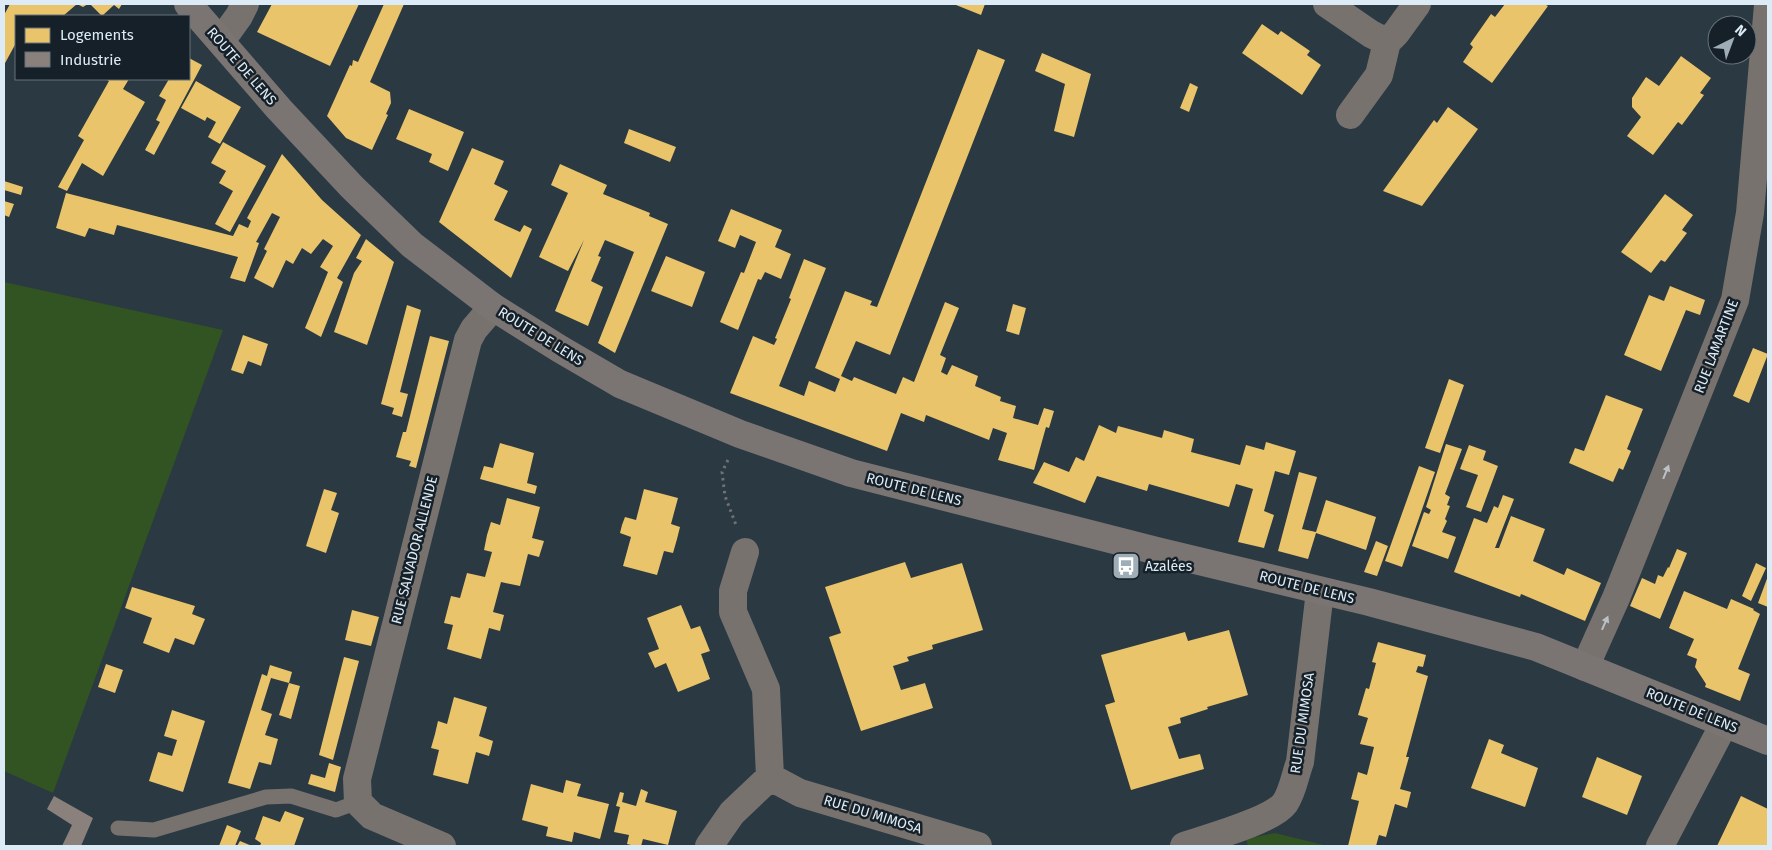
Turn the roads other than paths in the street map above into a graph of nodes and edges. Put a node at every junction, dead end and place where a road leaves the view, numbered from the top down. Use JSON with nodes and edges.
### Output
{"nodes":[{"id":1,"x":188,"y":4,"type":"edge"},
{"id":2,"x":246,"y":4,"type":"edge"},
{"id":3,"x":1327,"y":4,"type":"edge"},
{"id":4,"x":1417,"y":4,"type":"edge"},
{"id":5,"x":1768,"y":5,"type":"edge"},
{"id":6,"x":221,"y":41,"type":"junction"},
{"id":7,"x":1387,"y":42,"type":"junction"},
{"id":8,"x":1350,"y":116,"type":"dead end"},
{"id":9,"x":493,"y":307,"type":"junction"},
{"id":10,"x":746,"y":552,"type":"road end"},
{"id":11,"x":1320,"y":591,"type":"junction"},
{"id":12,"x":1585,"y":667,"type":"junction"},
{"id":13,"x":1724,"y":724,"type":"junction"},
{"id":14,"x":1768,"y":741,"type":"edge"},
{"id":15,"x":770,"y":777,"type":"junction"},
{"id":16,"x":358,"y":802,"type":"junction"},
{"id":17,"x":118,"y":828,"type":"dead end"},
{"id":18,"x":442,"y":846,"type":"edge"},
{"id":19,"x":709,"y":846,"type":"edge"},
{"id":20,"x":978,"y":846,"type":"edge"},
{"id":21,"x":1184,"y":846,"type":"edge"},
{"id":22,"x":1660,"y":846,"type":"edge"}],
"edges":[{"from":1,"to":6,"type":"street","name":"ROUTE DE LENS"},
{"from":2,"to":6,"type":"street"},
{"from":3,"to":7,"type":"street"},
{"from":4,"to":7,"type":"street"},
{"from":12,"to":5,"type":"street","name":"RUE LAMARTINE","one_way":true},
{"from":6,"to":9,"type":"street","name":"ROUTE DE LENS"},
{"from":7,"to":8,"type":"street"},
{"from":9,"to":11,"type":"street","name":"ROUTE DE LENS"},
{"from":9,"to":16,"type":"street","name":"RUE SALVADOR ALLENDE"},
{"from":10,"to":15,"type":"street"},
{"from":11,"to":12,"type":"street","name":"ROUTE DE LENS"},
{"from":11,"to":21,"type":"street","name":"RUE DU MIMOSA"},
{"from":12,"to":13,"type":"street","name":"ROUTE DE LENS"},
{"from":13,"to":14,"type":"street","name":"ROUTE DE LENS"},
{"from":13,"to":22,"type":"street"},
{"from":15,"to":19,"type":"street"},
{"from":15,"to":20,"type":"street","name":"RUE DU MIMOSA"},
{"from":16,"to":17,"type":"lane"},
{"from":16,"to":18,"type":"street"}]}
